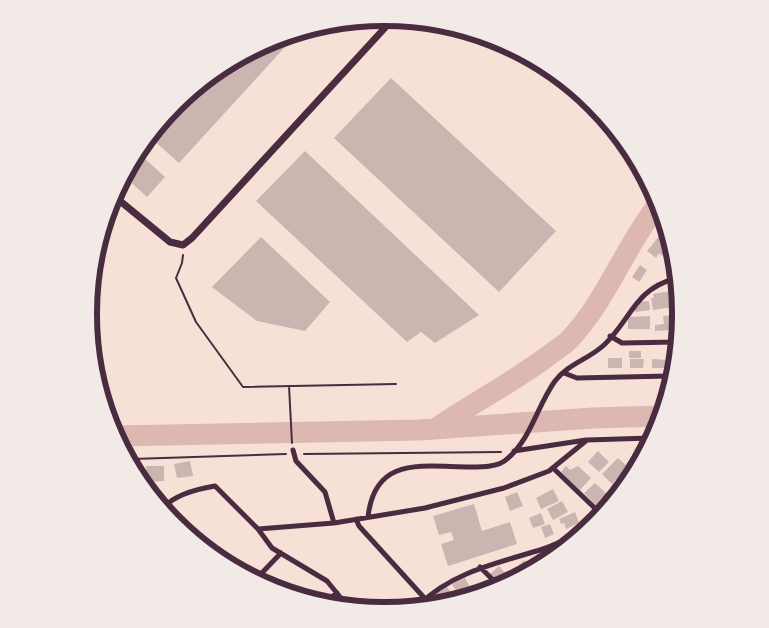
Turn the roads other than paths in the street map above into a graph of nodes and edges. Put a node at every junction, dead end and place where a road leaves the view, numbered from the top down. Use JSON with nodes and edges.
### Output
{"nodes":[{"id":1,"x":386,"y":26,"type":"edge"},
{"id":2,"x":120,"y":201,"type":"edge"},
{"id":3,"x":670,"y":280,"type":"edge"},
{"id":4,"x":610,"y":336,"type":"junction"},
{"id":5,"x":671,"y":342,"type":"edge"},
{"id":6,"x":564,"y":373,"type":"junction"},
{"id":7,"x":665,"y":376,"type":"edge"},
{"id":8,"x":644,"y":438,"type":"edge"},
{"id":9,"x":587,"y":440,"type":"junction"},
{"id":10,"x":293,"y":452,"type":"road end"},
{"id":11,"x":514,"y":452,"type":"junction"},
{"id":12,"x":554,"y":468,"type":"junction"},
{"id":13,"x":168,"y":504,"type":"edge"},
{"id":14,"x":596,"y":509,"type":"edge"},
{"id":15,"x":368,"y":517,"type":"junction"},
{"id":16,"x":356,"y":519,"type":"junction"},
{"id":17,"x":334,"y":523,"type":"junction"},
{"id":18,"x":258,"y":529,"type":"junction"},
{"id":19,"x":562,"y":540,"type":"edge"},
{"id":20,"x":545,"y":548,"type":"junction"},
{"id":21,"x":548,"y":551,"type":"edge"},
{"id":22,"x":281,"y":553,"type":"junction"},
{"id":23,"x":480,"y":567,"type":"junction"},
{"id":24,"x":261,"y":574,"type":"edge"},
{"id":25,"x":494,"y":580,"type":"edge"},
{"id":26,"x":337,"y":593,"type":"junction"},
{"id":27,"x":333,"y":597,"type":"edge"},
{"id":28,"x":341,"y":598,"type":"edge"},
{"id":29,"x":428,"y":598,"type":"edge"},
{"id":30,"x":425,"y":599,"type":"edge"}],
"edges":[{"from":1,"to":2,"type":"street"},
{"from":3,"to":4,"type":"street"},
{"from":4,"to":5,"type":"street"},
{"from":4,"to":6,"type":"street"},
{"from":6,"to":7,"type":"street"},
{"from":6,"to":11,"type":"street"},
{"from":8,"to":9,"type":"street"},
{"from":9,"to":11,"type":"street"},
{"from":9,"to":12,"type":"street"},
{"from":10,"to":17,"type":"street"},
{"from":11,"to":15,"type":"street"},
{"from":12,"to":14,"type":"street"},
{"from":12,"to":15,"type":"street"},
{"from":13,"to":18,"type":"street"},
{"from":15,"to":16,"type":"street"},
{"from":16,"to":17,"type":"street"},
{"from":16,"to":30,"type":"street"},
{"from":17,"to":18,"type":"street"},
{"from":18,"to":22,"type":"street"},
{"from":19,"to":20,"type":"street"},
{"from":20,"to":21,"type":"street"},
{"from":20,"to":23,"type":"street"},
{"from":22,"to":24,"type":"street"},
{"from":22,"to":26,"type":"street"},
{"from":23,"to":25,"type":"street"},
{"from":23,"to":29,"type":"street"},
{"from":26,"to":27,"type":"street"},
{"from":26,"to":28,"type":"street"}]}
